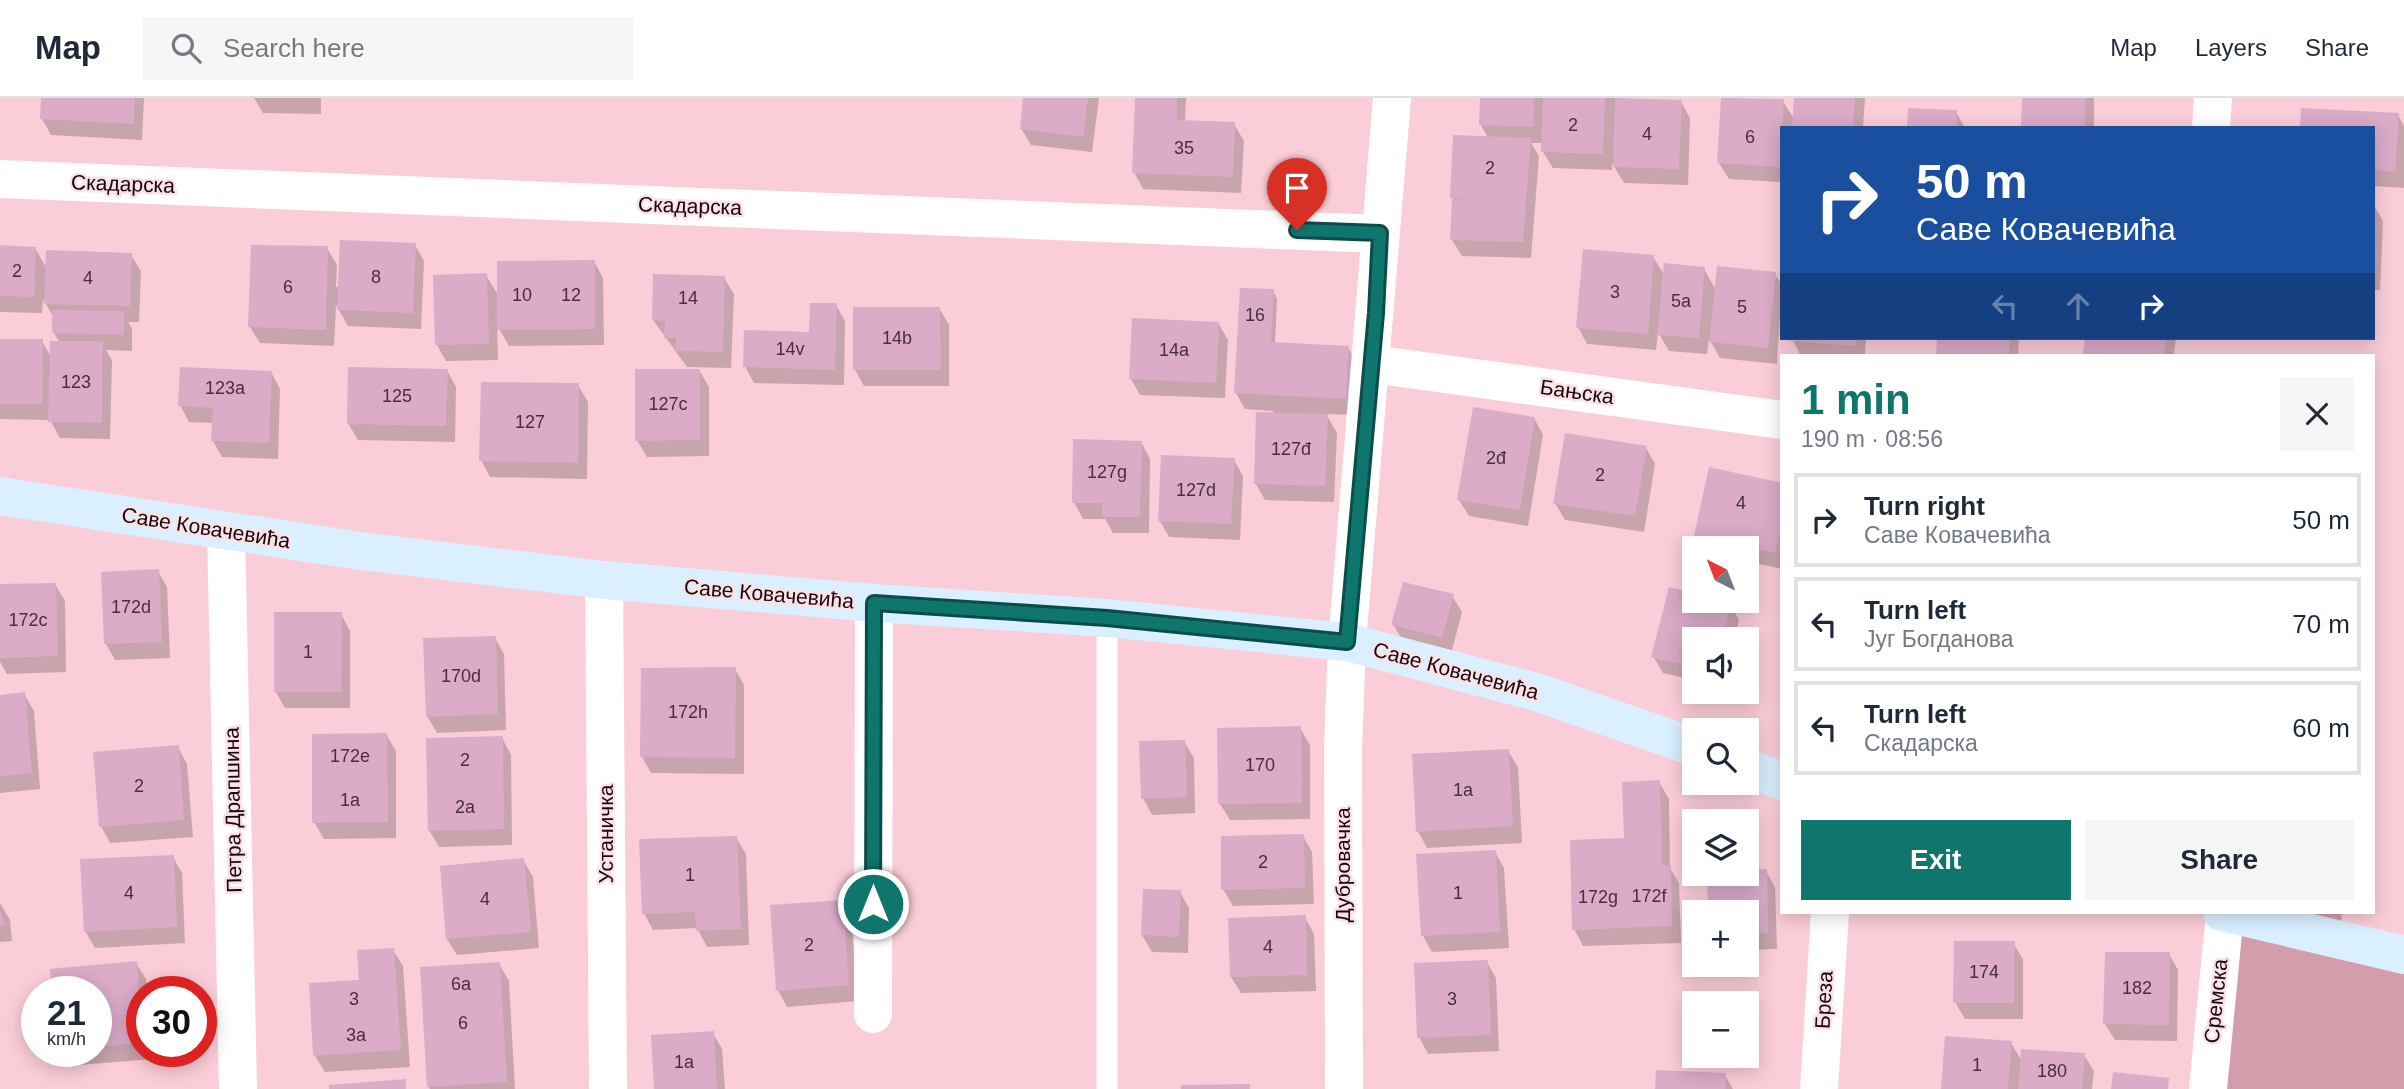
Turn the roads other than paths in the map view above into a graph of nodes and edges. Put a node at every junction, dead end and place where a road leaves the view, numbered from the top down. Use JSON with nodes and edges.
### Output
{"nodes":[{"id":1,"x":1392,"y":98,"type":"edge"},
{"id":2,"x":2213,"y":98,"type":"edge"},
{"id":3,"x":2211,"y":126,"type":"edge"},
{"id":4,"x":0,"y":179,"type":"edge"},
{"id":5,"x":1380,"y":233,"type":"junction"},
{"id":6,"x":1372,"y":364,"type":"junction"},
{"id":7,"x":1780,"y":419,"type":"edge"},
{"id":8,"x":0,"y":496,"type":"edge"},
{"id":9,"x":226,"y":531,"type":"junction"},
{"id":10,"x":604,"y":580,"type":"junction"},
{"id":11,"x":874,"y":603,"type":"junction"},
{"id":12,"x":1107,"y":618,"type":"junction"},
{"id":13,"x":1347,"y":642,"type":"junction"},
{"id":14,"x":1682,"y":743,"type":"edge"},
{"id":15,"x":1759,"y":773,"type":"edge"},
{"id":16,"x":1780,"y":781,"type":"edge"},
{"id":17,"x":1829,"y":914,"type":"edge"},
{"id":18,"x":2224,"y":914,"type":"edge"},
{"id":19,"x":2232,"y":914,"type":"edge"},
{"id":20,"x":2404,"y":955,"type":"edge"},
{"id":21,"x":873,"y":1014,"type":"dead end"},
{"id":22,"x":238,"y":1089,"type":"edge"},
{"id":23,"x":608,"y":1089,"type":"edge"},
{"id":24,"x":1107,"y":1089,"type":"edge"},
{"id":25,"x":1344,"y":1089,"type":"edge"},
{"id":26,"x":1819,"y":1089,"type":"edge"},
{"id":27,"x":2208,"y":1089,"type":"edge"}],
"edges":[{"from":1,"to":5,"type":"street","name":"Дубровачка"},
{"from":2,"to":3,"type":"street"},
{"from":4,"to":5,"type":"street","name":"Скадарска"},
{"from":5,"to":6,"type":"street","name":"Дубровачка"},
{"from":6,"to":7,"type":"street","name":"Бањска"},
{"from":6,"to":13,"type":"street","name":"Дубровачка"},
{"from":8,"to":9,"type":"street","name":"Саве Ковачевића"},
{"from":9,"to":10,"type":"street","name":"Саве Ковачевића"},
{"from":9,"to":22,"type":"street","name":"Петра Драпшина"},
{"from":10,"to":11,"type":"street","name":"Саве Ковачевића"},
{"from":10,"to":23,"type":"street","name":"Устаничка"},
{"from":11,"to":12,"type":"street","name":"Саве Ковачевића"},
{"from":11,"to":21,"type":"street"},
{"from":12,"to":13,"type":"street","name":"Саве Ковачевића"},
{"from":12,"to":24,"type":"lane"},
{"from":13,"to":14,"type":"street","name":"Саве Ковачевића"},
{"from":13,"to":25,"type":"street","name":"Дубровачка"},
{"from":15,"to":16,"type":"street"},
{"from":17,"to":26,"type":"street","name":"Бреза"},
{"from":18,"to":27,"type":"street","name":"Сремска"},
{"from":19,"to":20,"type":"street"}]}
